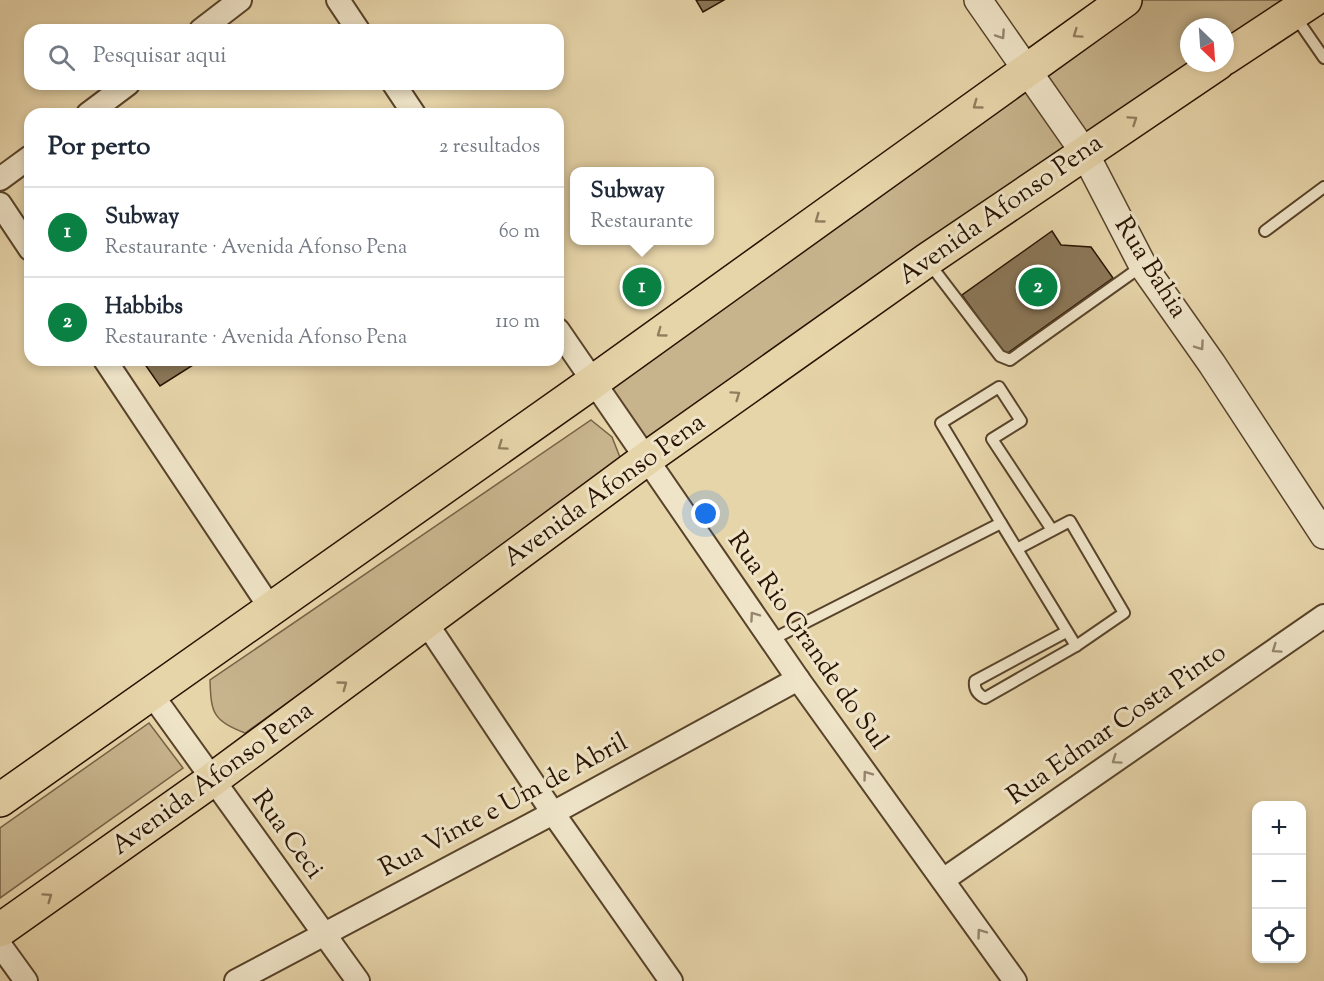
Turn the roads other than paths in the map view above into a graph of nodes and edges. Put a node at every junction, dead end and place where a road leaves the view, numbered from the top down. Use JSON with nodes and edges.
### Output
{"nodes":[{"id":1,"x":240,"y":0,"type":"edge"},
{"id":2,"x":338,"y":0,"type":"edge"},
{"id":3,"x":978,"y":0,"type":"edge"},
{"id":4,"x":1125,"y":0,"type":"edge"},
{"id":5,"x":1303,"y":7,"type":"edge"},
{"id":6,"x":209,"y":24,"type":"edge"},
{"id":7,"x":354,"y":24,"type":"edge"},
{"id":8,"x":1234,"y":52,"type":"edge"},
{"id":9,"x":1324,"y":58,"type":"edge"},
{"id":10,"x":1025,"y":70,"type":"junction"},
{"id":11,"x":1204,"y":72,"type":"edge"},
{"id":12,"x":120,"y":90,"type":"edge"},
{"id":13,"x":398,"y":90,"type":"edge"},
{"id":14,"x":96,"y":108,"type":"edge"},
{"id":15,"x":410,"y":108,"type":"edge"},
{"id":16,"x":1084,"y":152,"type":"junction"},
{"id":17,"x":24,"y":161,"type":"edge"},
{"id":18,"x":0,"y":179,"type":"edge"},
{"id":19,"x":1324,"y":188,"type":"edge"},
{"id":20,"x":0,"y":204,"type":"edge"},
{"id":21,"x":1265,"y":231,"type":"dead end"},
{"id":22,"x":24,"y":240,"type":"edge"},
{"id":23,"x":927,"y":260,"type":"junction"},
{"id":24,"x":1143,"y":266,"type":"junction"},
{"id":25,"x":564,"y":339,"type":"edge"},
{"id":26,"x":109,"y":366,"type":"edge"},
{"id":27,"x":593,"y":382,"type":"junction"},
{"id":28,"x":646,"y":459,"type":"junction"},
{"id":29,"x":1001,"y":523,"type":"junction"},
{"id":30,"x":1052,"y":530,"type":"junction"},
{"id":31,"x":1324,"y":535,"type":"edge"},
{"id":32,"x":1017,"y":549,"type":"junction"},
{"id":33,"x":271,"y":609,"type":"junction"},
{"id":34,"x":1324,"y":616,"type":"edge"},
{"id":35,"x":427,"y":624,"type":"junction"},
{"id":36,"x":1066,"y":632,"type":"junction"},
{"id":37,"x":771,"y":640,"type":"junction"},
{"id":38,"x":1076,"y":646,"type":"junction"},
{"id":39,"x":798,"y":679,"type":"junction"},
{"id":40,"x":150,"y":692,"type":"junction"},
{"id":41,"x":212,"y":780,"type":"junction"},
{"id":42,"x":0,"y":800,"type":"edge"},
{"id":43,"x":553,"y":813,"type":"junction"},
{"id":44,"x":943,"y":880,"type":"junction"},
{"id":45,"x":0,"y":930,"type":"edge"},
{"id":46,"x":324,"y":933,"type":"junction"},
{"id":47,"x":0,"y":945,"type":"edge"},
{"id":48,"x":26,"y":981,"type":"edge"},
{"id":49,"x":236,"y":981,"type":"edge"},
{"id":50,"x":358,"y":981,"type":"edge"},
{"id":51,"x":671,"y":981,"type":"edge"},
{"id":52,"x":1015,"y":981,"type":"edge"}],
"edges":[{"from":1,"to":6,"type":"street"},
{"from":2,"to":7,"type":"street"},
{"from":3,"to":10,"type":"street","name":"Rua Bahia","one_way":true},
{"from":4,"to":10,"type":"main road","one_way":true},
{"from":5,"to":8,"type":"main road"},
{"from":5,"to":9,"type":"lane"},
{"from":10,"to":16,"type":"street","name":"Rua Bahia"},
{"from":10,"to":27,"type":"main road","one_way":true},
{"from":16,"to":11,"type":"main road","name":"Avenida Afonso Pena","one_way":true},
{"from":12,"to":14,"type":"street"},
{"from":13,"to":15,"type":"street"},
{"from":16,"to":23,"type":"main road","name":"Avenida Afonso Pena"},
{"from":16,"to":24,"type":"street","name":"Rua Bahia"},
{"from":17,"to":18,"type":"street"},
{"from":19,"to":21,"type":"lane"},
{"from":20,"to":22,"type":"street"},
{"from":23,"to":24,"type":"lane"},
{"from":28,"to":23,"type":"main road","name":"Avenida Afonso Pena","one_way":true},
{"from":24,"to":31,"type":"street","name":"Rua Bahia","one_way":true},
{"from":25,"to":27,"type":"street","name":"Rua Rio Grande do Sul"},
{"from":26,"to":33,"type":"street"},
{"from":27,"to":28,"type":"street","name":"Rua Rio Grande do Sul"},
{"from":27,"to":33,"type":"main road","one_way":true},
{"from":28,"to":35,"type":"main road","name":"Avenida Afonso Pena"},
{"from":37,"to":28,"type":"street","name":"Rua Rio Grande do Sul","one_way":true},
{"from":29,"to":30,"type":"lane"},
{"from":29,"to":32,"type":"lane"},
{"from":29,"to":37,"type":"lane"},
{"from":30,"to":32,"type":"lane"},
{"from":30,"to":38,"type":"lane"},
{"from":32,"to":36,"type":"lane"},
{"from":33,"to":40,"type":"main road"},
{"from":34,"to":44,"type":"street","name":"Rua Edmar Costa Pinto","one_way":true},
{"from":41,"to":35,"type":"main road","name":"Avenida Afonso Pena","one_way":true},
{"from":35,"to":43,"type":"street"},
{"from":36,"to":38,"type":"lane"},
{"from":36,"to":38,"type":"lane"},
{"from":37,"to":39,"type":"street","name":"Rua Rio Grande do Sul"},
{"from":39,"to":43,"type":"street","name":"Rua Vinte e Um de Abril"},
{"from":44,"to":39,"type":"street","name":"Rua Rio Grande do Sul","one_way":true},
{"from":40,"to":41,"type":"street","name":"Rua Ceci"},
{"from":40,"to":42,"type":"main road"},
{"from":45,"to":41,"type":"main road","name":"Avenida Afonso Pena","one_way":true},
{"from":41,"to":46,"type":"street","name":"Rua Ceci"},
{"from":43,"to":46,"type":"street","name":"Rua Vinte e Um de Abril"},
{"from":43,"to":51,"type":"street"},
{"from":52,"to":44,"type":"street","name":"Rua Rio Grande do Sul","one_way":true},
{"from":46,"to":49,"type":"street","name":"Rua Vinte e Um de Abril"},
{"from":46,"to":50,"type":"street","name":"Rua Ceci"},
{"from":47,"to":48,"type":"street"}]}
